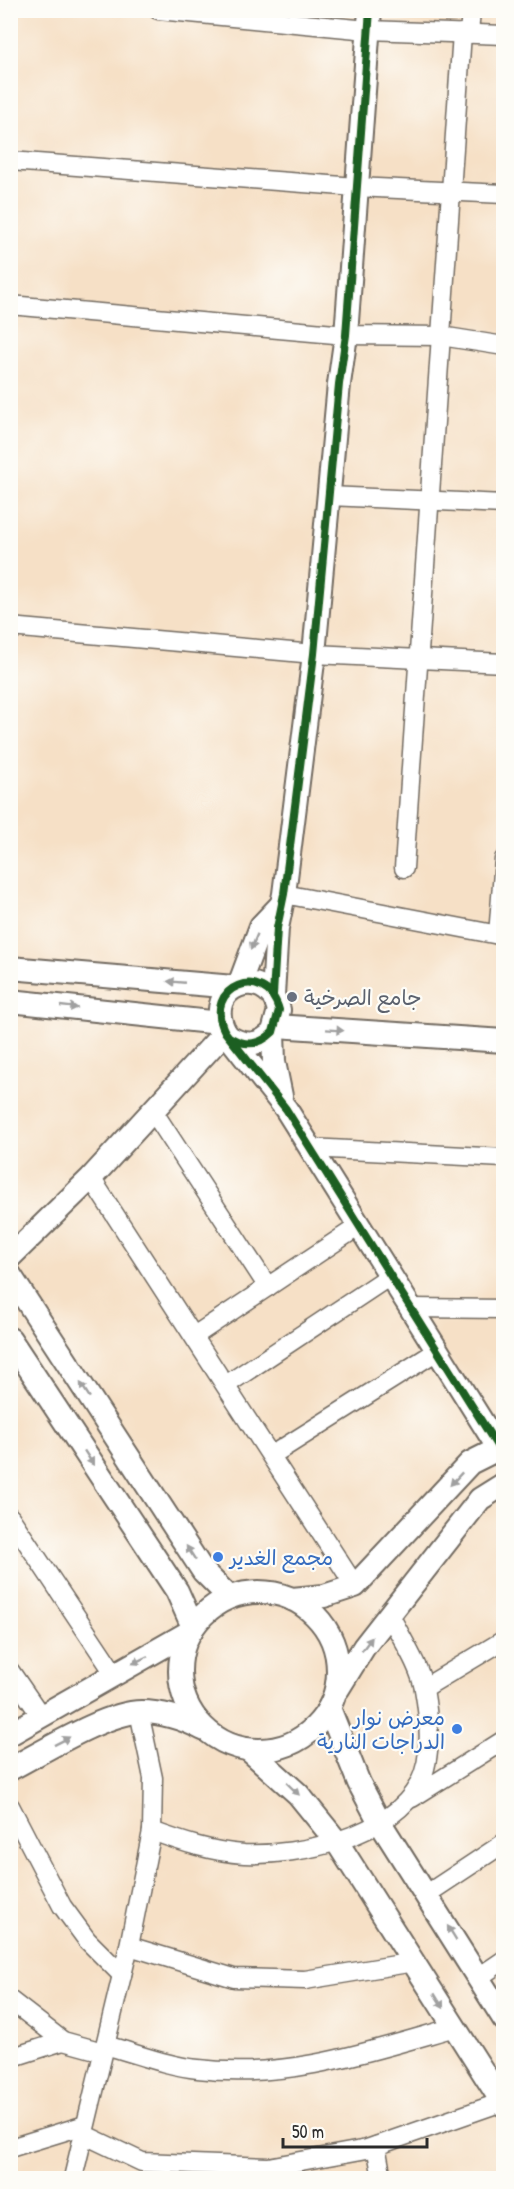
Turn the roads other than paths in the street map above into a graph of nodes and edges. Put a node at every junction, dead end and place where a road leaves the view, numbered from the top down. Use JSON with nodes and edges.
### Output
{"nodes":[{"id":1,"x":159,"y":10,"type":"edge"},
{"id":2,"x":471,"y":10,"type":"edge"},
{"id":3,"x":369,"y":20,"type":"edge"},
{"id":4,"x":465,"y":34,"type":"junction"},
{"id":5,"x":504,"y":35,"type":"edge"},
{"id":6,"x":10,"y":161,"type":"edge"},
{"id":7,"x":356,"y":187,"type":"junction"},
{"id":8,"x":451,"y":191,"type":"junction"},
{"id":9,"x":504,"y":194,"type":"edge"},
{"id":10,"x":10,"y":305,"type":"edge"},
{"id":11,"x":346,"y":335,"type":"junction"},
{"id":12,"x":441,"y":336,"type":"junction"},
{"id":13,"x":504,"y":346,"type":"edge"},
{"id":14,"x":328,"y":496,"type":"junction"},
{"id":15,"x":429,"y":501,"type":"junction"},
{"id":16,"x":504,"y":504,"type":"edge"},
{"id":17,"x":10,"y":627,"type":"edge"},
{"id":18,"x":314,"y":654,"type":"junction"},
{"id":19,"x":420,"y":660,"type":"junction"},
{"id":20,"x":504,"y":663,"type":"edge"},
{"id":21,"x":504,"y":859,"type":"edge"},
{"id":22,"x":404,"y":868,"type":"dead end"},
{"id":23,"x":282,"y":900,"type":"junction"},
{"id":24,"x":501,"y":935,"type":"edge"},
{"id":25,"x":10,"y":968,"type":"edge"},
{"id":26,"x":236,"y":986,"type":"junction"},
{"id":27,"x":273,"y":995,"type":"junction"},
{"id":28,"x":10,"y":1001,"type":"edge"},
{"id":29,"x":275,"y":1029,"type":"junction"},
{"id":30,"x":225,"y":1031,"type":"junction"},
{"id":31,"x":504,"y":1041,"type":"edge"},
{"id":32,"x":286,"y":1109,"type":"junction"},
{"id":33,"x":153,"y":1111,"type":"junction"},
{"id":34,"x":310,"y":1148,"type":"junction"},
{"id":35,"x":504,"y":1158,"type":"edge"},
{"id":36,"x":91,"y":1178,"type":"junction"},
{"id":37,"x":359,"y":1226,"type":"junction"},
{"id":38,"x":10,"y":1257,"type":"edge"},
{"id":39,"x":10,"y":1275,"type":"edge"},
{"id":40,"x":390,"y":1276,"type":"junction"},
{"id":41,"x":267,"y":1287,"type":"junction"},
{"id":42,"x":410,"y":1308,"type":"junction"},
{"id":43,"x":504,"y":1309,"type":"edge"},
{"id":44,"x":195,"y":1336,"type":"junction"},
{"id":45,"x":10,"y":1339,"type":"edge"},
{"id":46,"x":437,"y":1351,"type":"junction"},
{"id":47,"x":226,"y":1384,"type":"junction"},
{"id":48,"x":502,"y":1451,"type":"edge"},
{"id":49,"x":272,"y":1455,"type":"junction"},
{"id":50,"x":504,"y":1484,"type":"edge"},
{"id":51,"x":10,"y":1517,"type":"edge"},
{"id":52,"x":354,"y":1587,"type":"junction"},
{"id":53,"x":229,"y":1597,"type":"junction"},
{"id":54,"x":292,"y":1599,"type":"junction"},
{"id":55,"x":390,"y":1615,"type":"junction"},
{"id":56,"x":192,"y":1629,"type":"junction"},
{"id":57,"x":504,"y":1640,"type":"edge"},
{"id":58,"x":10,"y":1671,"type":"edge"},
{"id":59,"x":114,"y":1673,"type":"junction"},
{"id":60,"x":424,"y":1688,"type":"junction"},
{"id":61,"x":332,"y":1700,"type":"junction"},
{"id":62,"x":138,"y":1712,"type":"junction"},
{"id":63,"x":41,"y":1716,"type":"junction"},
{"id":64,"x":206,"y":1730,"type":"junction"},
{"id":65,"x":10,"y":1734,"type":"edge"},
{"id":66,"x":504,"y":1740,"type":"edge"},
{"id":67,"x":249,"y":1750,"type":"junction"},
{"id":68,"x":10,"y":1769,"type":"edge"},
{"id":69,"x":408,"y":1800,"type":"junction"},
{"id":70,"x":10,"y":1806,"type":"edge"},
{"id":71,"x":379,"y":1821,"type":"junction"},
{"id":72,"x":152,"y":1831,"type":"junction"},
{"id":73,"x":337,"y":1842,"type":"junction"},
{"id":74,"x":504,"y":1843,"type":"edge"},
{"id":75,"x":427,"y":1894,"type":"junction"},
{"id":76,"x":129,"y":1947,"type":"junction"},
{"id":77,"x":504,"y":1960,"type":"edge"},
{"id":78,"x":414,"y":1962,"type":"junction"},
{"id":79,"x":122,"y":1975,"type":"junction"},
{"id":80,"x":479,"y":1977,"type":"junction"},
{"id":81,"x":10,"y":2000,"type":"edge"},
{"id":82,"x":504,"y":2019,"type":"edge"},
{"id":83,"x":455,"y":2027,"type":"junction"},
{"id":84,"x":63,"y":2041,"type":"junction"},
{"id":85,"x":104,"y":2049,"type":"junction"},
{"id":86,"x":10,"y":2058,"type":"edge"},
{"id":87,"x":503,"y":2103,"type":"edge"},
{"id":88,"x":84,"y":2130,"type":"junction"},
{"id":89,"x":376,"y":2146,"type":"junction"},
{"id":90,"x":10,"y":2148,"type":"edge"},
{"id":91,"x":72,"y":2178,"type":"edge"},
{"id":92,"x":382,"y":2178,"type":"edge"}],
"edges":[{"from":1,"to":3,"type":"street"},
{"from":2,"to":4,"type":"street"},
{"from":3,"to":4,"type":"street"},
{"from":3,"to":7,"type":"street"},
{"from":4,"to":5,"type":"street"},
{"from":4,"to":8,"type":"street"},
{"from":6,"to":7,"type":"street"},
{"from":7,"to":8,"type":"street"},
{"from":7,"to":11,"type":"street"},
{"from":8,"to":9,"type":"street"},
{"from":8,"to":12,"type":"street"},
{"from":10,"to":11,"type":"street"},
{"from":11,"to":12,"type":"street"},
{"from":11,"to":14,"type":"street"},
{"from":12,"to":13,"type":"street"},
{"from":12,"to":15,"type":"street"},
{"from":14,"to":15,"type":"street"},
{"from":14,"to":18,"type":"street"},
{"from":15,"to":16,"type":"street"},
{"from":15,"to":19,"type":"street"},
{"from":17,"to":18,"type":"street"},
{"from":18,"to":19,"type":"street"},
{"from":18,"to":23,"type":"street"},
{"from":19,"to":20,"type":"street"},
{"from":19,"to":22,"type":"street"},
{"from":21,"to":24,"type":"street"},
{"from":23,"to":24,"type":"street"},
{"from":23,"to":26,"type":"street","one_way":true},
{"from":23,"to":27,"type":"street"},
{"from":26,"to":25,"type":"street","one_way":true},
{"from":26,"to":27,"type":"street"},
{"from":26,"to":30,"type":"street"},
{"from":27,"to":29,"type":"street"},
{"from":28,"to":30,"type":"street","one_way":true},
{"from":29,"to":30,"type":"street"},
{"from":29,"to":31,"type":"street","one_way":true},
{"from":29,"to":32,"type":"street"},
{"from":30,"to":32,"type":"street"},
{"from":30,"to":33,"type":"street"},
{"from":32,"to":34,"type":"street"},
{"from":33,"to":36,"type":"street"},
{"from":33,"to":41,"type":"street"},
{"from":34,"to":35,"type":"street"},
{"from":34,"to":37,"type":"street"},
{"from":36,"to":38,"type":"street"},
{"from":36,"to":44,"type":"street"},
{"from":37,"to":40,"type":"street"},
{"from":37,"to":41,"type":"street"},
{"from":53,"to":39,"type":"street","one_way":true},
{"from":40,"to":42,"type":"street"},
{"from":40,"to":47,"type":"street"},
{"from":41,"to":44,"type":"street"},
{"from":42,"to":43,"type":"street"},
{"from":42,"to":46,"type":"street"},
{"from":44,"to":47,"type":"street"},
{"from":45,"to":56,"type":"street","one_way":true},
{"from":46,"to":48,"type":"street"},
{"from":46,"to":49,"type":"street"},
{"from":47,"to":49,"type":"street"},
{"from":48,"to":52,"type":"street","one_way":true},
{"from":49,"to":52,"type":"street"},
{"from":50,"to":55,"type":"street"},
{"from":51,"to":59,"type":"street"},
{"from":52,"to":54,"type":"street"},
{"from":53,"to":54,"type":"street"},
{"from":53,"to":56,"type":"street"},
{"from":54,"to":61,"type":"street"},
{"from":55,"to":60,"type":"street"},
{"from":61,"to":55,"type":"street","one_way":true},
{"from":56,"to":59,"type":"street","one_way":true},
{"from":56,"to":64,"type":"street"},
{"from":57,"to":60,"type":"street"},
{"from":58,"to":63,"type":"street"},
{"from":59,"to":63,"type":"street"},
{"from":60,"to":69,"type":"street"},
{"from":61,"to":67,"type":"street"},
{"from":61,"to":71,"type":"street"},
{"from":62,"to":64,"type":"street"},
{"from":68,"to":62,"type":"street","one_way":true},
{"from":62,"to":72,"type":"street"},
{"from":63,"to":65,"type":"street"},
{"from":64,"to":67,"type":"street"},
{"from":66,"to":69,"type":"street"},
{"from":67,"to":73,"type":"street","one_way":true},
{"from":69,"to":71,"type":"street"},
{"from":70,"to":79,"type":"street"},
{"from":71,"to":73,"type":"street"},
{"from":71,"to":75,"type":"street"},
{"from":72,"to":73,"type":"street"},
{"from":72,"to":76,"type":"street"},
{"from":73,"to":78,"type":"street"},
{"from":74,"to":75,"type":"street"},
{"from":80,"to":75,"type":"street","one_way":true},
{"from":76,"to":78,"type":"street"},
{"from":76,"to":79,"type":"street"},
{"from":77,"to":80,"type":"street"},
{"from":78,"to":83,"type":"street","one_way":true},
{"from":79,"to":85,"type":"street"},
{"from":80,"to":82,"type":"street"},
{"from":81,"to":84,"type":"street"},
{"from":83,"to":85,"type":"street"},
{"from":83,"to":87,"type":"street"},
{"from":84,"to":85,"type":"street"},
{"from":84,"to":86,"type":"street"},
{"from":85,"to":88,"type":"street"},
{"from":87,"to":89,"type":"street"},
{"from":88,"to":89,"type":"street"},
{"from":88,"to":90,"type":"street"},
{"from":88,"to":91,"type":"street"},
{"from":89,"to":92,"type":"street"}]}
